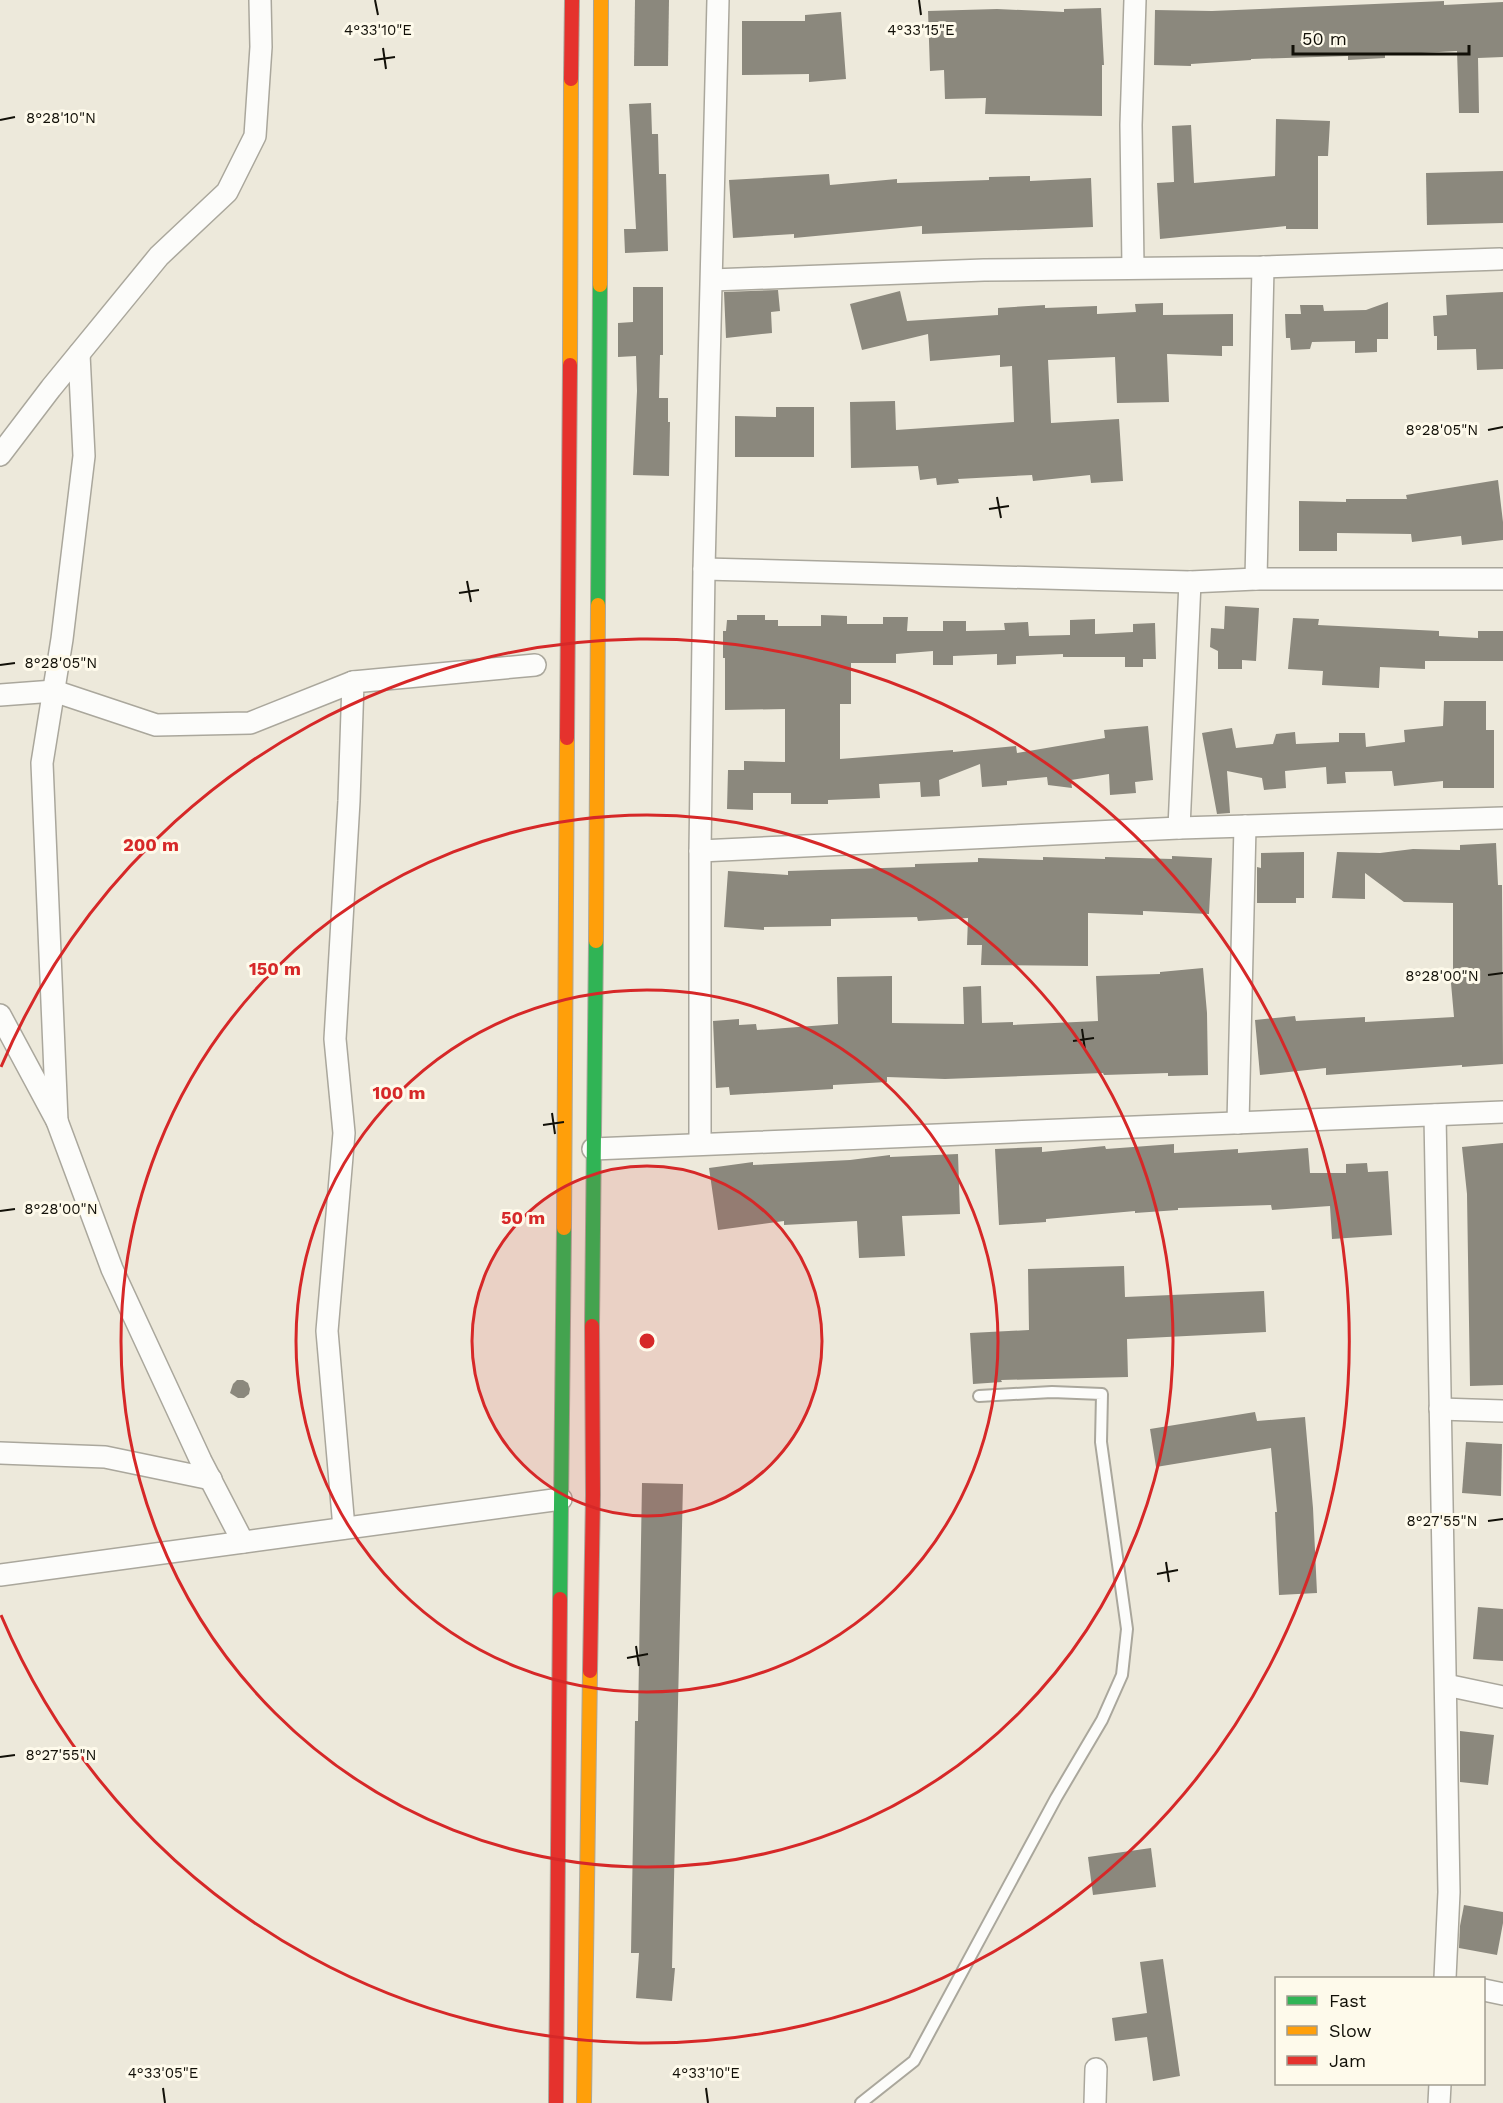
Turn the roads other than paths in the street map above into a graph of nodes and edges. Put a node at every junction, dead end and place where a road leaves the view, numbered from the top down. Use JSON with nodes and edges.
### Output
{"nodes":[{"id":1,"x":260,"y":0,"type":"edge"},
{"id":2,"x":572,"y":0,"type":"edge"},
{"id":3,"x":601,"y":0,"type":"edge"},
{"id":4,"x":718,"y":0,"type":"edge"},
{"id":5,"x":1135,"y":0,"type":"edge"},
{"id":6,"x":1500,"y":259,"type":"dead end"},
{"id":7,"x":1133,"y":267,"type":"junction"},
{"id":8,"x":1263,"y":267,"type":"junction"},
{"id":9,"x":712,"y":280,"type":"junction"},
{"id":10,"x":79,"y":354,"type":"junction"},
{"id":11,"x":0,"y":455,"type":"edge"},
{"id":12,"x":704,"y":569,"type":"junction"},
{"id":13,"x":1257,"y":579,"type":"junction"},
{"id":14,"x":1503,"y":579,"type":"edge"},
{"id":15,"x":1190,"y":582,"type":"junction"},
{"id":16,"x":536,"y":665,"type":"dead end"},
{"id":17,"x":353,"y":682,"type":"junction"},
{"id":18,"x":54,"y":691,"type":"junction"},
{"id":19,"x":0,"y":695,"type":"edge"},
{"id":20,"x":1503,"y":818,"type":"edge"},
{"id":21,"x":1245,"y":826,"type":"junction"},
{"id":22,"x":1179,"y":828,"type":"junction"},
{"id":23,"x":700,"y":851,"type":"junction"},
{"id":24,"x":0,"y":1015,"type":"edge"},
{"id":25,"x":1503,"y":1112,"type":"edge"},
{"id":26,"x":1435,"y":1114,"type":"junction"},
{"id":27,"x":57,"y":1121,"type":"junction"},
{"id":28,"x":1238,"y":1123,"type":"junction"},
{"id":29,"x":700,"y":1144,"type":"junction"},
{"id":30,"x":593,"y":1149,"type":"junction"},
{"id":31,"x":979,"y":1396,"type":"dead end"},
{"id":32,"x":1440,"y":1408,"type":"junction"},
{"id":33,"x":1503,"y":1410,"type":"edge"},
{"id":34,"x":0,"y":1453,"type":"edge"},
{"id":35,"x":211,"y":1479,"type":"junction"},
{"id":36,"x":561,"y":1499,"type":"junction"},
{"id":37,"x":344,"y":1528,"type":"junction"},
{"id":38,"x":243,"y":1542,"type":"junction"},
{"id":39,"x":0,"y":1575,"type":"edge"},
{"id":40,"x":1446,"y":1685,"type":"junction"},
{"id":41,"x":1503,"y":1697,"type":"edge"},
{"id":42,"x":1445,"y":1977,"type":"edge"},
{"id":43,"x":1485,"y":1990,"type":"edge"},
{"id":44,"x":1503,"y":1994,"type":"edge"},
{"id":45,"x":1096,"y":2069,"type":"dead end"},
{"id":46,"x":1440,"y":2085,"type":"edge"},
{"id":47,"x":556,"y":2103,"type":"edge"},
{"id":48,"x":584,"y":2103,"type":"edge"},
{"id":49,"x":861,"y":2103,"type":"edge"},
{"id":50,"x":1095,"y":2103,"type":"edge"},
{"id":51,"x":1439,"y":2103,"type":"edge"}],
"edges":[{"from":1,"to":10,"type":"street"},
{"from":2,"to":36,"type":"main road"},
{"from":3,"to":30,"type":"main road"},
{"from":4,"to":9,"type":"street"},
{"from":5,"to":7,"type":"street"},
{"from":6,"to":8,"type":"street"},
{"from":7,"to":8,"type":"street"},
{"from":7,"to":9,"type":"street"},
{"from":8,"to":13,"type":"street"},
{"from":9,"to":12,"type":"street"},
{"from":10,"to":11,"type":"street"},
{"from":10,"to":18,"type":"street"},
{"from":12,"to":15,"type":"street"},
{"from":12,"to":23,"type":"street"},
{"from":13,"to":14,"type":"street"},
{"from":13,"to":15,"type":"street"},
{"from":15,"to":22,"type":"street"},
{"from":16,"to":17,"type":"street"},
{"from":17,"to":18,"type":"street"},
{"from":17,"to":37,"type":"street"},
{"from":18,"to":19,"type":"street"},
{"from":18,"to":27,"type":"street"},
{"from":20,"to":21,"type":"street"},
{"from":21,"to":22,"type":"street"},
{"from":21,"to":28,"type":"street"},
{"from":22,"to":23,"type":"street"},
{"from":23,"to":29,"type":"street"},
{"from":24,"to":27,"type":"street"},
{"from":25,"to":26,"type":"street"},
{"from":26,"to":28,"type":"street"},
{"from":26,"to":32,"type":"street"},
{"from":27,"to":35,"type":"street"},
{"from":28,"to":29,"type":"street"},
{"from":29,"to":30,"type":"street"},
{"from":30,"to":48,"type":"main road"},
{"from":31,"to":49,"type":"lane"},
{"from":32,"to":33,"type":"street"},
{"from":32,"to":40,"type":"street"},
{"from":34,"to":35,"type":"street"},
{"from":35,"to":38,"type":"street"},
{"from":36,"to":37,"type":"street"},
{"from":36,"to":47,"type":"main road"},
{"from":37,"to":38,"type":"street"},
{"from":38,"to":39,"type":"street"},
{"from":40,"to":41,"type":"street"},
{"from":40,"to":42,"type":"street"},
{"from":43,"to":44,"type":"street"},
{"from":45,"to":50,"type":"street"},
{"from":46,"to":51,"type":"street"}]}
